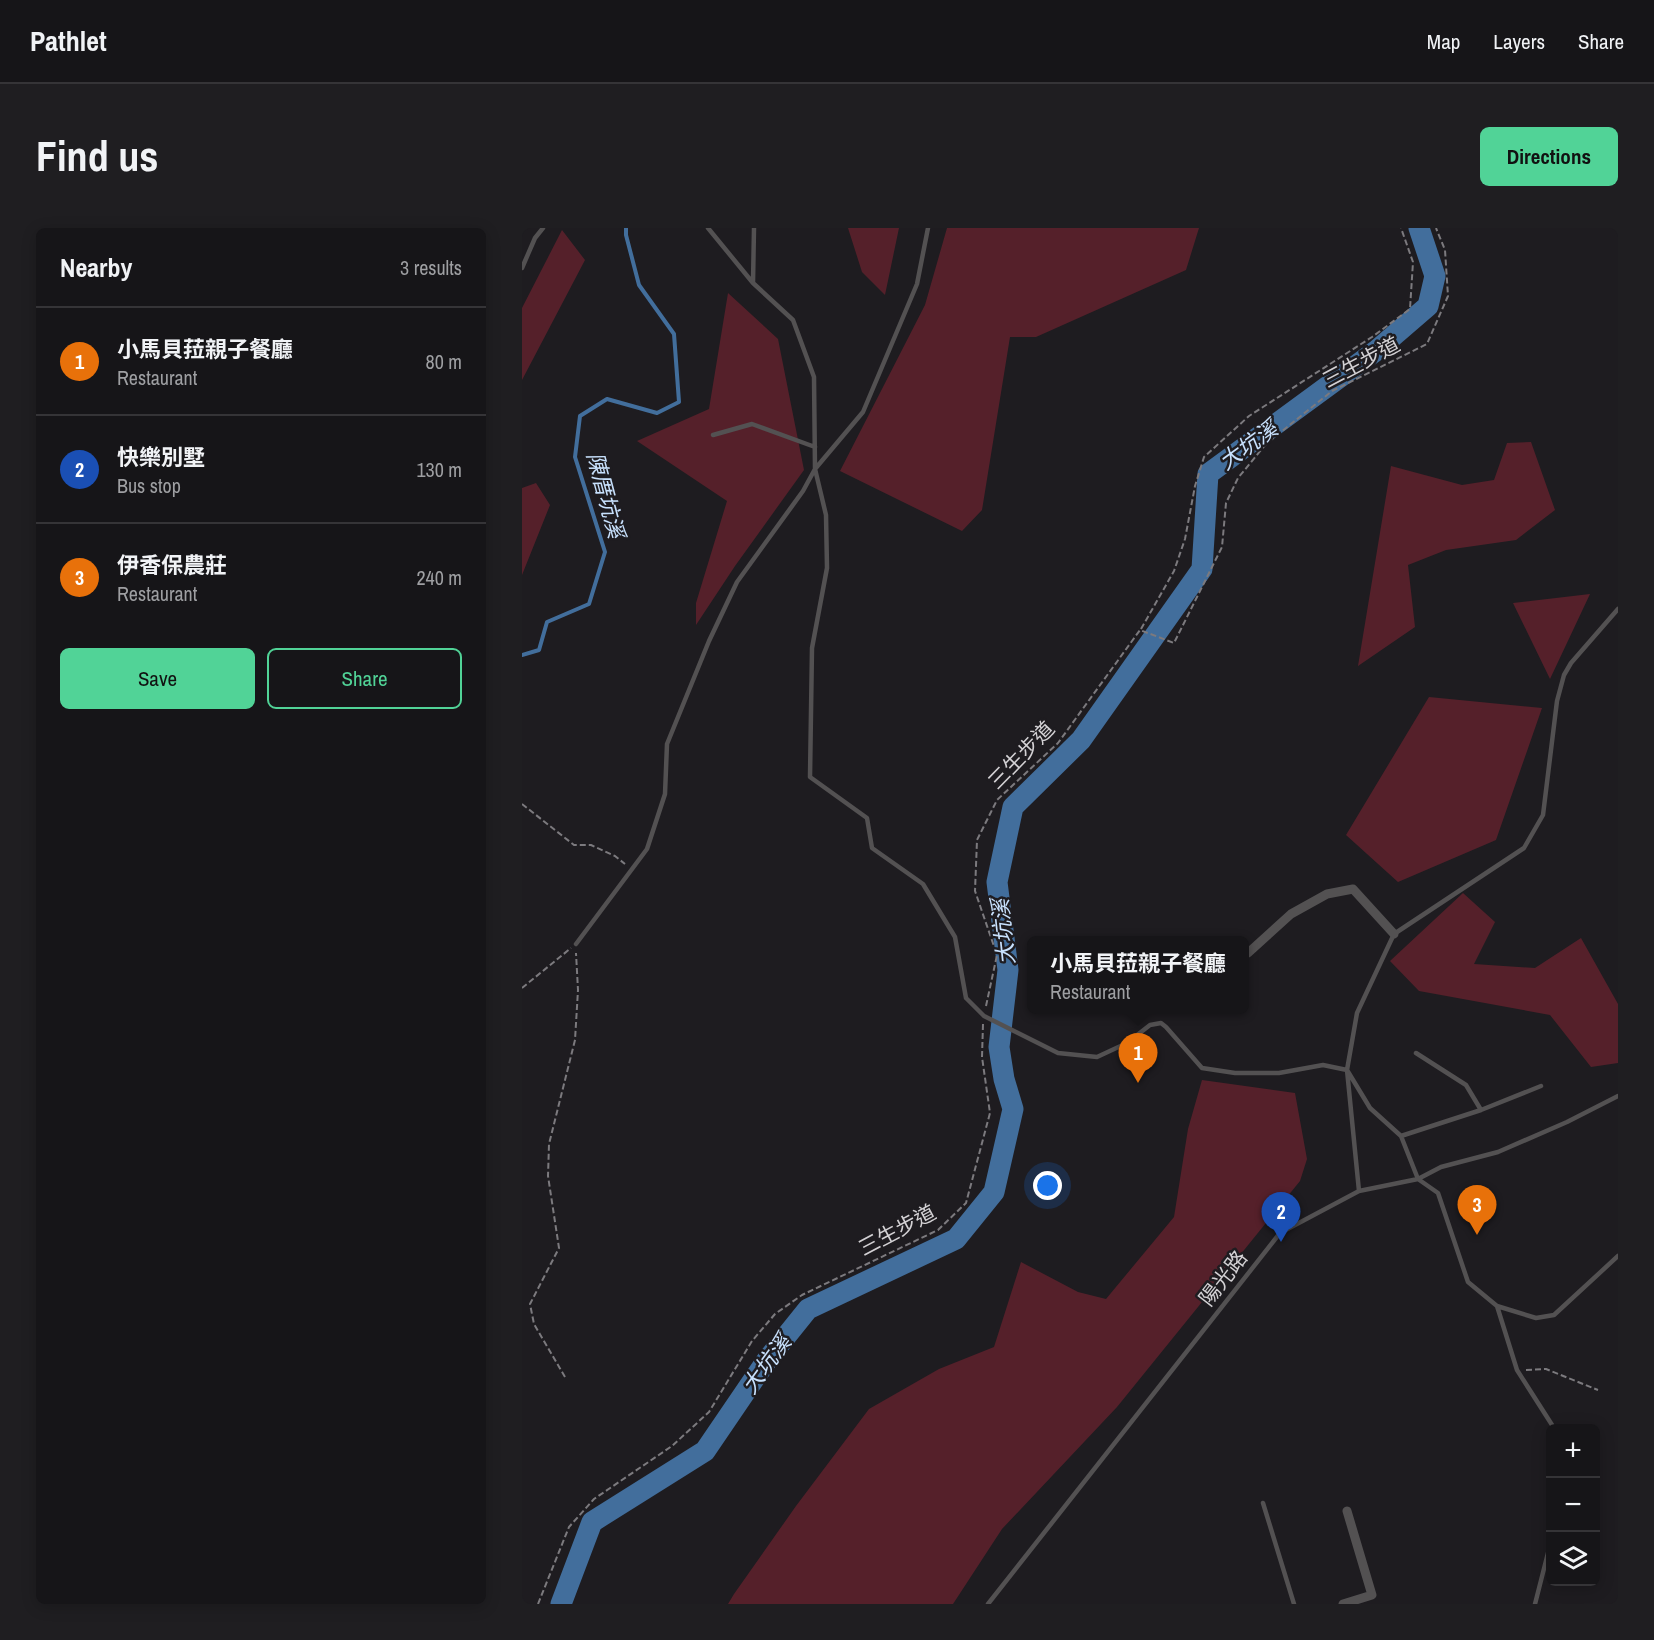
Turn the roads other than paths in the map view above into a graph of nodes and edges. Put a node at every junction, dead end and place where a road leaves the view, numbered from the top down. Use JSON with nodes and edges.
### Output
{"nodes":[{"id":1,"x":543,"y":228,"type":"edge"},
{"id":2,"x":708,"y":228,"type":"edge"},
{"id":3,"x":754,"y":228,"type":"edge"},
{"id":4,"x":928,"y":228,"type":"edge"},
{"id":5,"x":522,"y":268,"type":"edge"},
{"id":6,"x":753,"y":283,"type":"junction"},
{"id":7,"x":713,"y":435,"type":"dead end"},
{"id":8,"x":815,"y":447,"type":"junction"},
{"id":9,"x":816,"y":468,"type":"junction"},
{"id":10,"x":1618,"y":609,"type":"edge"},
{"id":11,"x":1394,"y":934,"type":"junction"},
{"id":12,"x":576,"y":944,"type":"road end"},
{"id":13,"x":1249,"y":952,"type":"edge"},
{"id":14,"x":1416,"y":1053,"type":"dead end"},
{"id":15,"x":1347,"y":1070,"type":"junction"},
{"id":16,"x":1541,"y":1086,"type":"dead end"},
{"id":17,"x":1618,"y":1096,"type":"edge"},
{"id":18,"x":1481,"y":1110,"type":"junction"},
{"id":19,"x":1401,"y":1136,"type":"junction"},
{"id":20,"x":1418,"y":1179,"type":"junction"},
{"id":21,"x":1359,"y":1191,"type":"junction"},
{"id":22,"x":1618,"y":1256,"type":"edge"},
{"id":23,"x":1497,"y":1306,"type":"junction"},
{"id":24,"x":1551,"y":1424,"type":"edge"},
{"id":25,"x":1263,"y":1503,"type":"dead end"},
{"id":26,"x":1347,"y":1511,"type":"dead end"},
{"id":27,"x":1546,"y":1563,"type":"edge"},
{"id":28,"x":988,"y":1604,"type":"edge"},
{"id":29,"x":1294,"y":1604,"type":"edge"},
{"id":30,"x":1343,"y":1604,"type":"edge"},
{"id":31,"x":1535,"y":1604,"type":"edge"}],
"edges":[{"from":1,"to":5,"type":"lane"},
{"from":2,"to":6,"type":"lane"},
{"from":3,"to":6,"type":"lane"},
{"from":4,"to":9,"type":"lane"},
{"from":6,"to":8,"type":"lane"},
{"from":7,"to":8,"type":"lane"},
{"from":8,"to":9,"type":"lane"},
{"from":9,"to":12,"type":"lane"},
{"from":9,"to":15,"type":"lane"},
{"from":10,"to":11,"type":"lane"},
{"from":11,"to":13,"type":"street"},
{"from":11,"to":15,"type":"lane"},
{"from":14,"to":18,"type":"lane"},
{"from":15,"to":19,"type":"lane"},
{"from":15,"to":21,"type":"lane"},
{"from":16,"to":18,"type":"lane"},
{"from":17,"to":20,"type":"lane","name":"陽光路"},
{"from":18,"to":19,"type":"lane"},
{"from":19,"to":20,"type":"lane"},
{"from":20,"to":21,"type":"lane","name":"陽光路"},
{"from":20,"to":23,"type":"lane"},
{"from":21,"to":28,"type":"lane","name":"陽光路"},
{"from":22,"to":23,"type":"lane"},
{"from":23,"to":24,"type":"lane"},
{"from":25,"to":29,"type":"lane"},
{"from":26,"to":30,"type":"street"},
{"from":27,"to":31,"type":"lane"}]}
